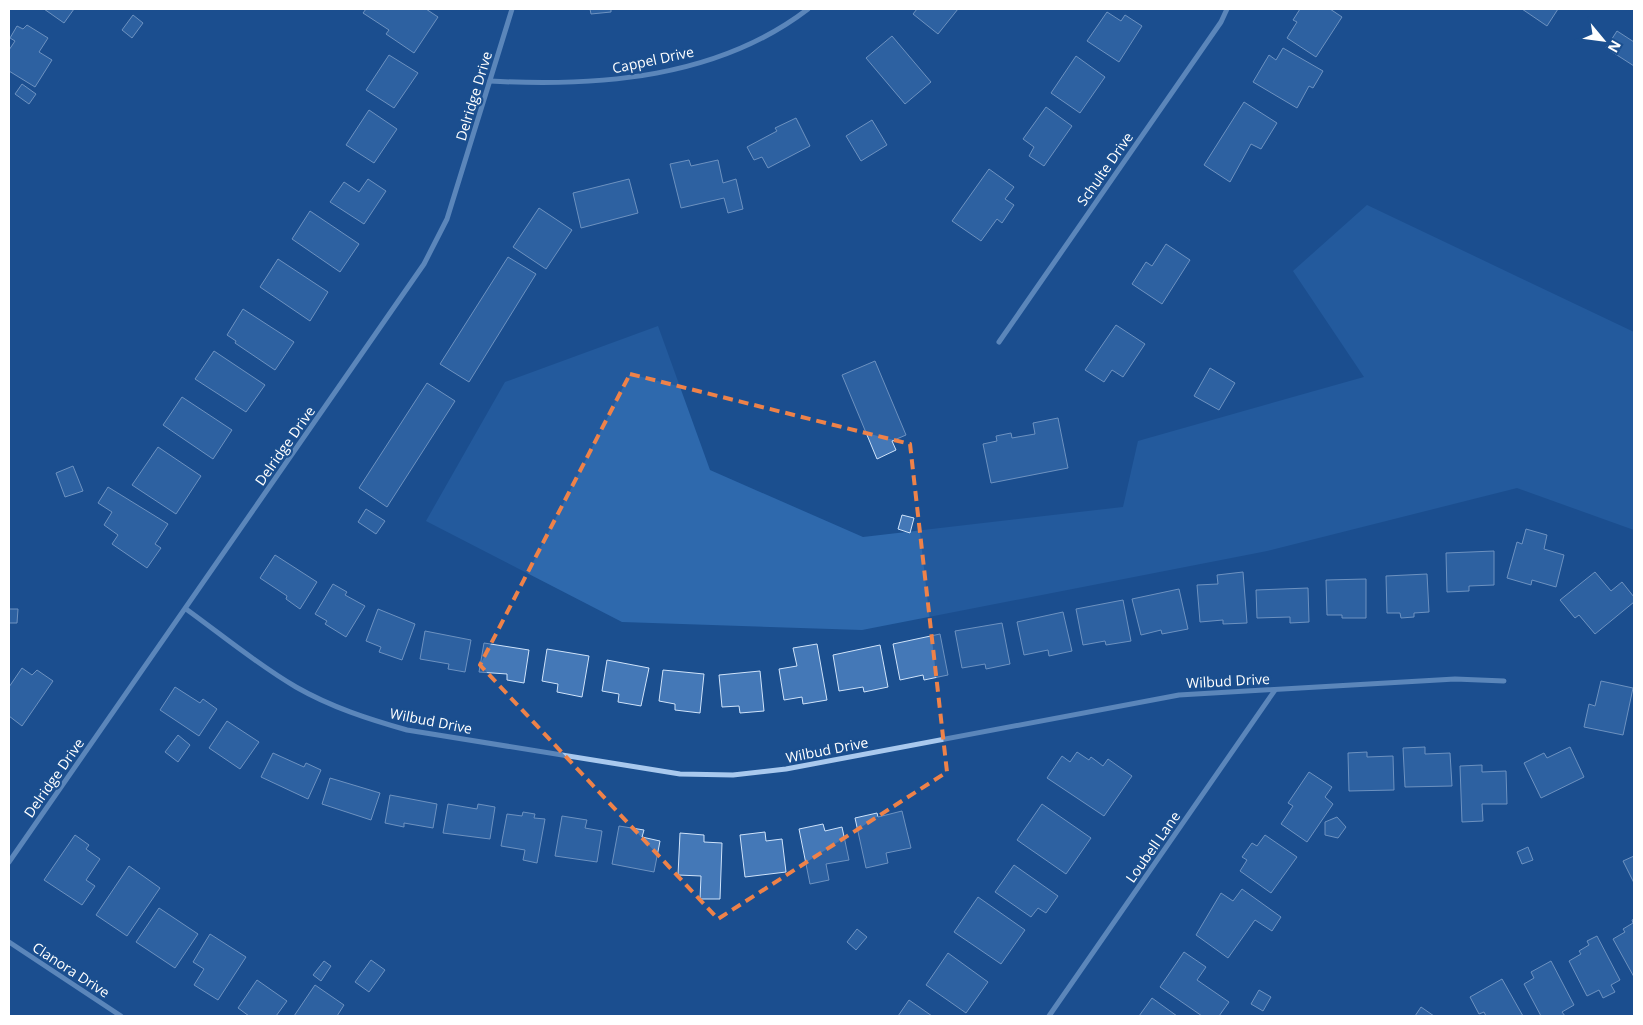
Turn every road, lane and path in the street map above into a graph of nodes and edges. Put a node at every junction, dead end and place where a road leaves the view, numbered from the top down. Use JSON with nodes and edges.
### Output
{"nodes":[{"id":1,"x":512,"y":9,"type":"edge"},
{"id":2,"x":808,"y":9,"type":"edge"},
{"id":3,"x":1227,"y":9,"type":"edge"},
{"id":4,"x":490,"y":81,"type":"junction"},
{"id":5,"x":999,"y":342,"type":"dead end"},
{"id":6,"x":186,"y":609,"type":"junction"},
{"id":7,"x":1504,"y":681,"type":"dead end"},
{"id":8,"x":1275,"y":690,"type":"junction"},
{"id":9,"x":9,"y":862,"type":"edge"},
{"id":10,"x":9,"y":942,"type":"edge"},
{"id":11,"x":121,"y":1016,"type":"edge"},
{"id":12,"x":1049,"y":1016,"type":"edge"}],
"edges":[{"from":1,"to":4,"type":"street","name":"Delridge Drive"},
{"from":2,"to":4,"type":"street","name":"Cappel Drive"},
{"from":3,"to":5,"type":"street","name":"Schulte Drive"},
{"from":4,"to":6,"type":"street","name":"Delridge Drive"},
{"from":6,"to":8,"type":"street","name":"Wilbud Drive"},
{"from":6,"to":9,"type":"street","name":"Delridge Drive"},
{"from":7,"to":8,"type":"street","name":"Wilbud Drive"},
{"from":8,"to":12,"type":"street","name":"Loubell Lane"},
{"from":10,"to":11,"type":"street","name":"Clanora Drive"}]}
